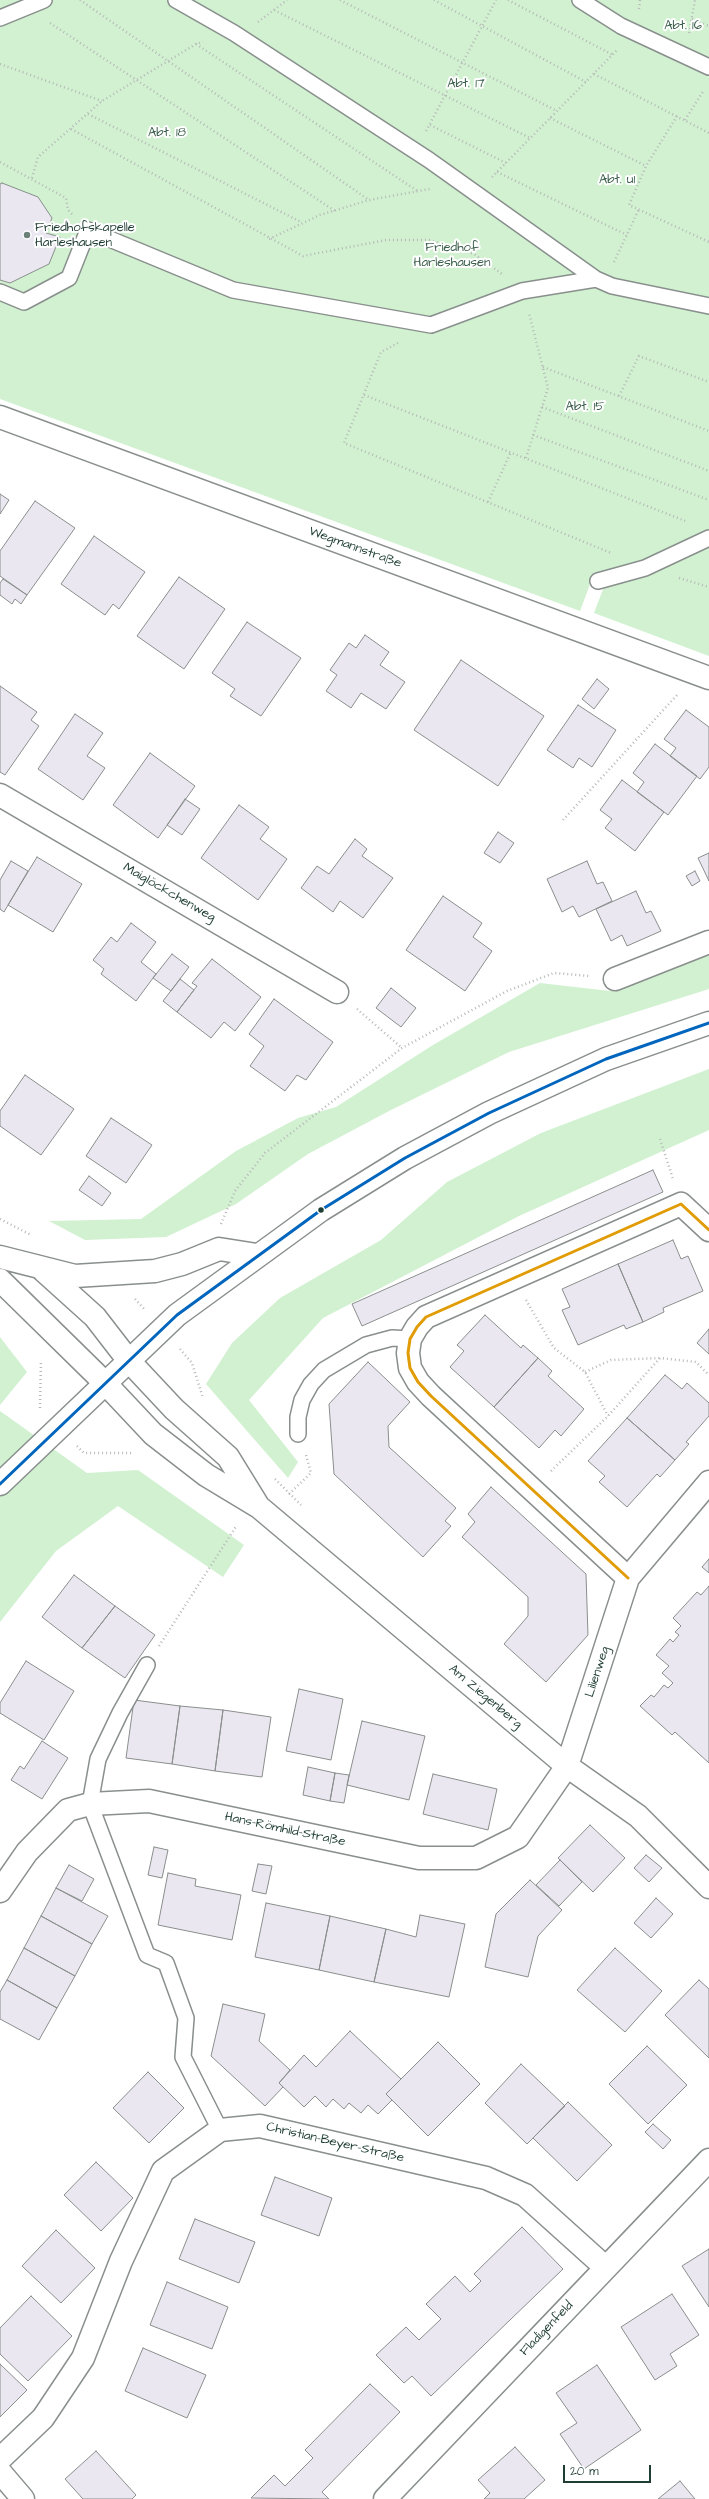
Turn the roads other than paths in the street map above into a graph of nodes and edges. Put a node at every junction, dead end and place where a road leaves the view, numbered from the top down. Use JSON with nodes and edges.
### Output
{"nodes":[{"id":1,"x":44,"y":0,"type":"edge"},
{"id":2,"x":176,"y":0,"type":"edge"},
{"id":3,"x":580,"y":0,"type":"edge"},
{"id":4,"x":0,"y":18,"type":"edge"},
{"id":5,"x":709,"y":67,"type":"edge"},
{"id":6,"x":596,"y":279,"type":"junction"},
{"id":7,"x":0,"y":292,"type":"edge"},
{"id":8,"x":709,"y":306,"type":"edge"},
{"id":9,"x":0,"y":417,"type":"edge"},
{"id":10,"x":709,"y":538,"type":"edge"},
{"id":11,"x":598,"y":581,"type":"dead end"},
{"id":12,"x":702,"y":675,"type":"edge"},
{"id":13,"x":0,"y":795,"type":"edge"},
{"id":14,"x":709,"y":942,"type":"edge"},
{"id":15,"x":615,"y":979,"type":"road end"},
{"id":16,"x":337,"y":992,"type":"road end"},
{"id":17,"x":709,"y":1023,"type":"edge"},
{"id":18,"x":709,"y":1230,"type":"edge"},
{"id":19,"x":257,"y":1255,"type":"junction"},
{"id":20,"x":0,"y":1257,"type":"edge"},
{"id":21,"x":42,"y":1269,"type":"junction"},
{"id":22,"x":0,"y":1280,"type":"edge"},
{"id":23,"x":410,"y":1339,"type":"junction"},
{"id":24,"x":129,"y":1361,"type":"junction"},
{"id":25,"x":104,"y":1384,"type":"junction"},
{"id":26,"x":298,"y":1434,"type":"road end"},
{"id":27,"x":709,"y":1482,"type":"edge"},
{"id":28,"x":0,"y":1484,"type":"edge"},
{"id":29,"x":259,"y":1507,"type":"junction"},
{"id":30,"x":628,"y":1578,"type":"junction"},
{"id":31,"x":147,"y":1665,"type":"road end"},
{"id":32,"x":568,"y":1766,"type":"junction"},
{"id":33,"x":90,"y":1804,"type":"junction"},
{"id":34,"x":709,"y":1887,"type":"edge"},
{"id":35,"x":0,"y":1891,"type":"edge"},
{"id":36,"x":220,"y":2130,"type":"junction"},
{"id":37,"x":709,"y":2160,"type":"edge"},
{"id":38,"x":605,"y":2267,"type":"junction"},
{"id":39,"x":0,"y":2459,"type":"edge"},
{"id":40,"x":0,"y":2472,"type":"edge"},
{"id":41,"x":24,"y":2499,"type":"edge"},
{"id":42,"x":385,"y":2499,"type":"edge"}],
"edges":[{"from":1,"to":4,"type":"lane"},
{"from":2,"to":6,"type":"lane"},
{"from":3,"to":5,"type":"lane"},
{"from":6,"to":7,"type":"lane"},
{"from":6,"to":8,"type":"lane"},
{"from":9,"to":12,"type":"street","name":"Wegmannstraße"},
{"from":10,"to":11,"type":"lane"},
{"from":13,"to":16,"type":"street","name":"Maiglöckchenweg"},
{"from":14,"to":15,"type":"street"},
{"from":17,"to":19,"type":"street"},
{"from":18,"to":23,"type":"street"},
{"from":19,"to":21,"type":"street"},
{"from":19,"to":24,"type":"street"},
{"from":20,"to":21,"type":"street"},
{"from":21,"to":24,"type":"street","name":"Am Ziegenberg"},
{"from":22,"to":25,"type":"street","name":"Am Ziegenberg"},
{"from":23,"to":26,"type":"lane"},
{"from":23,"to":30,"type":"street"},
{"from":24,"to":25,"type":"street"},
{"from":24,"to":29,"type":"street","name":"Am Ziegenberg"},
{"from":25,"to":28,"type":"street"},
{"from":25,"to":29,"type":"street","name":"Am Ziegenberg"},
{"from":27,"to":30,"type":"street","name":"Lilienweg"},
{"from":29,"to":32,"type":"street","name":"Am Ziegenberg"},
{"from":30,"to":32,"type":"street","name":"Lilienweg"},
{"from":31,"to":33,"type":"lane"},
{"from":32,"to":33,"type":"street","name":"Hans-Römhild-Straße"},
{"from":32,"to":34,"type":"street","name":"Am Ziegenberg"},
{"from":33,"to":35,"type":"street","name":"Hans-Römhild-Straße"},
{"from":33,"to":36,"type":"lane"},
{"from":36,"to":38,"type":"street","name":"Christian-Beyer-Straße"},
{"from":36,"to":39,"type":"street"},
{"from":37,"to":38,"type":"street","name":"Fladigenfeld"},
{"from":38,"to":42,"type":"street","name":"Fladigenfeld"},
{"from":40,"to":41,"type":"street"}]}
